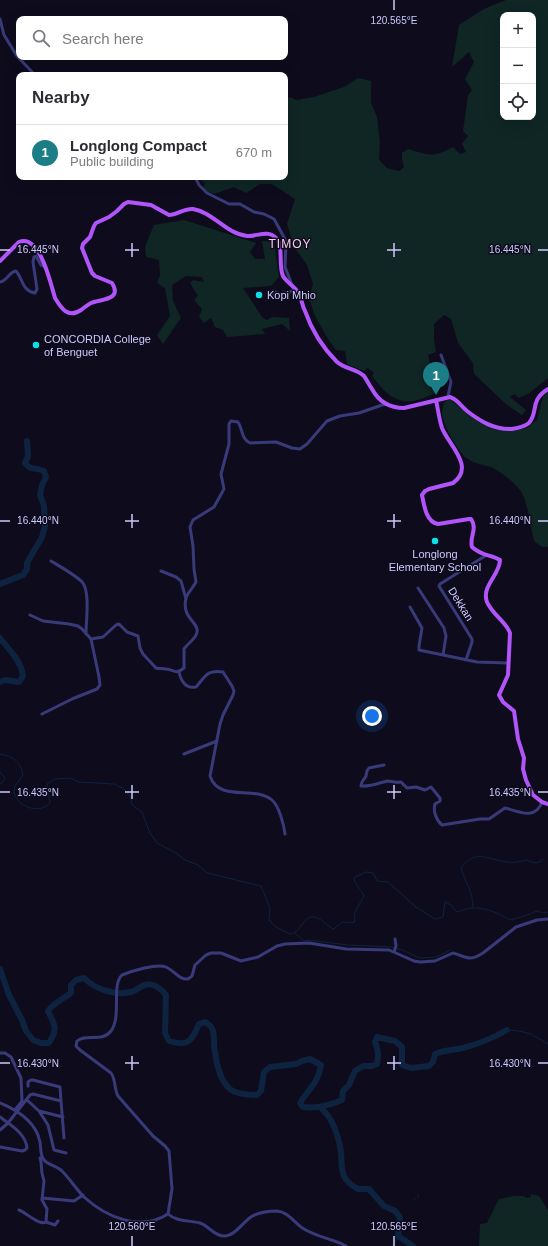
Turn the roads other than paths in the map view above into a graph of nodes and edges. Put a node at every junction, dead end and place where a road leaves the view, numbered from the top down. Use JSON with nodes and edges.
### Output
{"nodes":[{"id":1,"x":0,"y":19,"type":"edge"},
{"id":2,"x":16,"y":54,"type":"edge"},
{"id":3,"x":21,"y":60,"type":"edge"},
{"id":4,"x":32,"y":72,"type":"edge"},
{"id":5,"x":196,"y":180,"type":"edge"},
{"id":6,"x":0,"y":262,"type":"edge"},
{"id":7,"x":46,"y":267,"type":"junction"},
{"id":8,"x":0,"y":282,"type":"edge"},
{"id":9,"x":295,"y":288,"type":"junction"},
{"id":10,"x":273,"y":297,"type":"dead end"},
{"id":11,"x":441,"y":355,"type":"dead end"},
{"id":12,"x":548,"y":389,"type":"edge"},
{"id":13,"x":448,"y":396,"type":"junction"},
{"id":14,"x":436,"y":400,"type":"junction"},
{"id":15,"x":384,"y":404,"type":"junction"},
{"id":16,"x":485,"y":556,"type":"junction"},
{"id":17,"x":51,"y":561,"type":"dead end"},
{"id":18,"x":161,"y":571,"type":"dead end"},
{"id":19,"x":418,"y":588,"type":"dead end"},
{"id":20,"x":186,"y":598,"type":"junction"},
{"id":21,"x":410,"y":607,"type":"dead end"},
{"id":22,"x":30,"y":615,"type":"dead end"},
{"id":23,"x":86,"y":634,"type":"junction"},
{"id":24,"x":91,"y":639,"type":"junction"},
{"id":25,"x":443,"y":655,"type":"junction"},
{"id":26,"x":466,"y":660,"type":"junction"},
{"id":27,"x":508,"y":664,"type":"junction"},
{"id":28,"x":179,"y":672,"type":"junction"},
{"id":29,"x":42,"y":714,"type":"dead end"},
{"id":30,"x":217,"y":741,"type":"junction"},
{"id":31,"x":184,"y":754,"type":"dead end"},
{"id":32,"x":384,"y":765,"type":"dead end"},
{"id":33,"x":542,"y":802,"type":"junction"},
{"id":34,"x":548,"y":804,"type":"edge"},
{"id":35,"x":285,"y":834,"type":"dead end"},
{"id":36,"x":548,"y":919,"type":"edge"},
{"id":37,"x":395,"y":939,"type":"dead end"},
{"id":38,"x":395,"y":949,"type":"junction"},
{"id":39,"x":0,"y":1053,"type":"edge"},
{"id":40,"x":28,"y":1086,"type":"dead end"},
{"id":41,"x":27,"y":1100,"type":"junction"},
{"id":42,"x":61,"y":1101,"type":"junction"},
{"id":43,"x":0,"y":1103,"type":"edge"},
{"id":44,"x":16,"y":1110,"type":"junction"},
{"id":45,"x":39,"y":1111,"type":"junction"},
{"id":46,"x":62,"y":1116,"type":"junction"},
{"id":47,"x":0,"y":1117,"type":"edge"},
{"id":48,"x":8,"y":1123,"type":"junction"},
{"id":49,"x":0,"y":1130,"type":"edge"},
{"id":50,"x":64,"y":1138,"type":"dead end"},
{"id":51,"x":0,"y":1147,"type":"edge"},
{"id":52,"x":66,"y":1153,"type":"dead end"},
{"id":53,"x":40,"y":1158,"type":"dead end"},
{"id":54,"x":83,"y":1196,"type":"junction"},
{"id":55,"x":42,"y":1198,"type":"junction"},
{"id":56,"x":18,"y":1210,"type":"dead end"},
{"id":57,"x":168,"y":1214,"type":"junction"},
{"id":58,"x":58,"y":1221,"type":"dead end"},
{"id":59,"x":46,"y":1222,"type":"junction"},
{"id":60,"x":346,"y":1246,"type":"edge"}],
"edges":[{"from":1,"to":2,"type":"street"},
{"from":3,"to":4,"type":"street"},
{"from":5,"to":9,"type":"street"},
{"from":6,"to":7,"type":"main road"},
{"from":7,"to":8,"type":"street"},
{"from":7,"to":9,"type":"main road"},
{"from":9,"to":10,"type":"street"},
{"from":9,"to":15,"type":"main road"},
{"from":11,"to":13,"type":"street"},
{"from":12,"to":13,"type":"main road"},
{"from":13,"to":14,"type":"main road"},
{"from":14,"to":15,"type":"main road"},
{"from":14,"to":16,"type":"main road"},
{"from":15,"to":20,"type":"street"},
{"from":16,"to":26,"type":"street","name":"Dekkan"},
{"from":16,"to":27,"type":"main road"},
{"from":17,"to":23,"type":"street"},
{"from":18,"to":20,"type":"street"},
{"from":19,"to":25,"type":"street"},
{"from":20,"to":28,"type":"street"},
{"from":21,"to":25,"type":"street"},
{"from":22,"to":23,"type":"street"},
{"from":23,"to":24,"type":"street"},
{"from":24,"to":28,"type":"street"},
{"from":24,"to":29,"type":"street"},
{"from":25,"to":26,"type":"street"},
{"from":26,"to":27,"type":"street"},
{"from":27,"to":33,"type":"main road"},
{"from":28,"to":30,"type":"street"},
{"from":30,"to":31,"type":"street"},
{"from":30,"to":35,"type":"street"},
{"from":32,"to":33,"type":"street"},
{"from":33,"to":34,"type":"main road"},
{"from":36,"to":38,"type":"street"},
{"from":37,"to":38,"type":"street"},
{"from":38,"to":57,"type":"street"},
{"from":39,"to":44,"type":"street"},
{"from":40,"to":42,"type":"street"},
{"from":41,"to":42,"type":"street"},
{"from":41,"to":44,"type":"street"},
{"from":41,"to":45,"type":"street"},
{"from":42,"to":46,"type":"street"},
{"from":43,"to":44,"type":"street"},
{"from":44,"to":48,"type":"street"},
{"from":44,"to":54,"type":"street"},
{"from":45,"to":46,"type":"street"},
{"from":45,"to":52,"type":"street"},
{"from":46,"to":50,"type":"street"},
{"from":47,"to":48,"type":"street"},
{"from":48,"to":49,"type":"street"},
{"from":48,"to":51,"type":"street"},
{"from":53,"to":55,"type":"street"},
{"from":54,"to":55,"type":"street"},
{"from":54,"to":57,"type":"street"},
{"from":55,"to":59,"type":"street"},
{"from":56,"to":59,"type":"street"},
{"from":57,"to":60,"type":"street"},
{"from":58,"to":59,"type":"street"}]}
